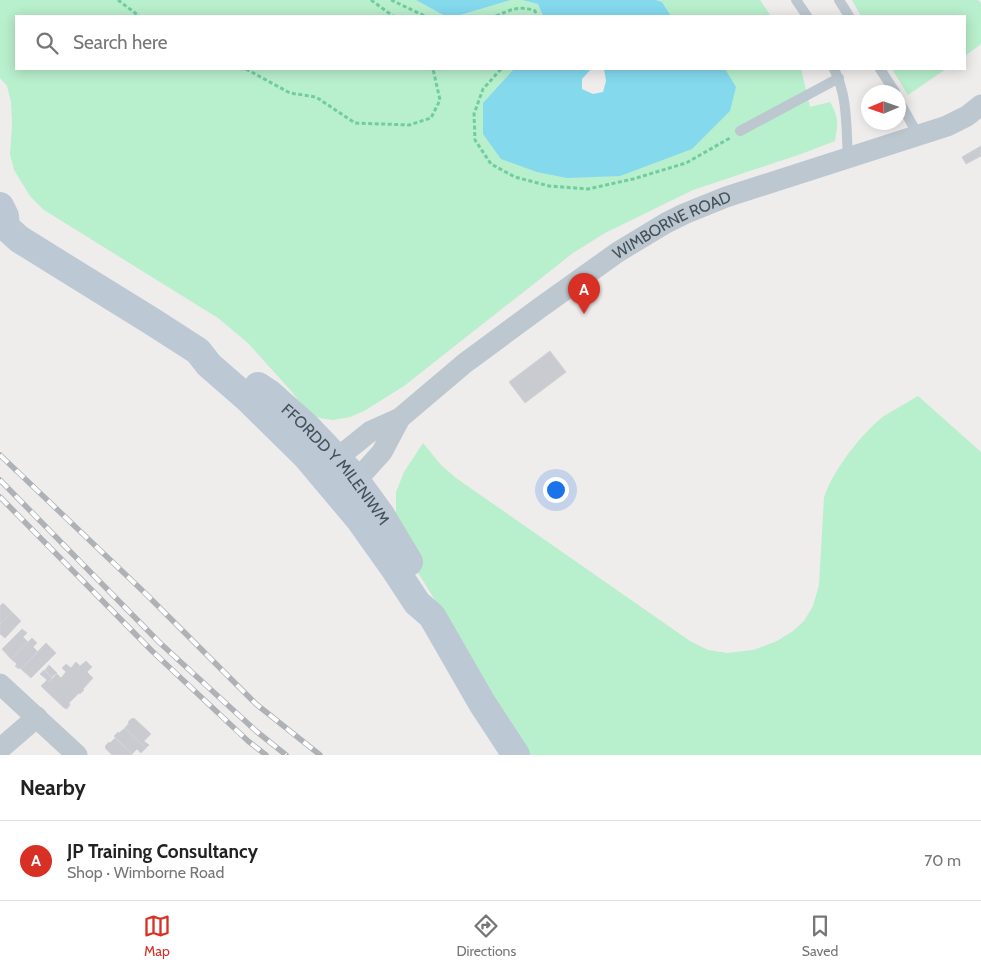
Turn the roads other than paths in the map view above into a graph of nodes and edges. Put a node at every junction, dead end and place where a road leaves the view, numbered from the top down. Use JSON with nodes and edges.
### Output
{"nodes":[{"id":1,"x":796,"y":0,"type":"edge"},
{"id":2,"x":839,"y":0,"type":"edge"},
{"id":3,"x":806,"y":15,"type":"edge"},
{"id":4,"x":848,"y":15,"type":"edge"},
{"id":5,"x":881,"y":70,"type":"edge"},
{"id":6,"x":837,"y":73,"type":"edge"},
{"id":7,"x":890,"y":85,"type":"edge"},
{"id":8,"x":981,"y":105,"type":"edge"},
{"id":9,"x":906,"y":113,"type":"edge"},
{"id":10,"x":740,"y":131,"type":"road end"},
{"id":11,"x":918,"y":135,"type":"junction"},
{"id":12,"x":848,"y":158,"type":"junction"},
{"id":13,"x":2,"y":220,"type":"edge"},
{"id":14,"x":400,"y":418,"type":"junction"},
{"id":15,"x":328,"y":465,"type":"junction"},
{"id":16,"x":348,"y":489,"type":"junction"},
{"id":17,"x":0,"y":684,"type":"edge"},
{"id":18,"x":36,"y":717,"type":"junction"},
{"id":19,"x":0,"y":749,"type":"edge"},
{"id":20,"x":77,"y":755,"type":"edge"},
{"id":21,"x":516,"y":755,"type":"edge"}],
"edges":[{"from":1,"to":3,"type":"lane"},
{"from":2,"to":4,"type":"lane"},
{"from":5,"to":7,"type":"lane"},
{"from":6,"to":10,"type":"lane"},
{"from":6,"to":12,"type":"lane"},
{"from":8,"to":11,"type":"street","name":"WIMBORNE ROAD"},
{"from":9,"to":11,"type":"lane"},
{"from":11,"to":12,"type":"street","name":"WIMBORNE ROAD"},
{"from":12,"to":14,"type":"street","name":"WIMBORNE ROAD"},
{"from":13,"to":15,"type":"street","name":"FFORDD Y MILENIWM"},
{"from":14,"to":15,"type":"street","name":"WIMBORNE ROAD"},
{"from":14,"to":16,"type":"street","name":"WIMBORNE ROAD"},
{"from":15,"to":16,"type":"street","name":"FFORDD Y MILENIWM"},
{"from":16,"to":21,"type":"street","name":"FFORDD Y MILENIWM"},
{"from":17,"to":18,"type":"street"},
{"from":18,"to":19,"type":"street"},
{"from":18,"to":20,"type":"street"}]}
